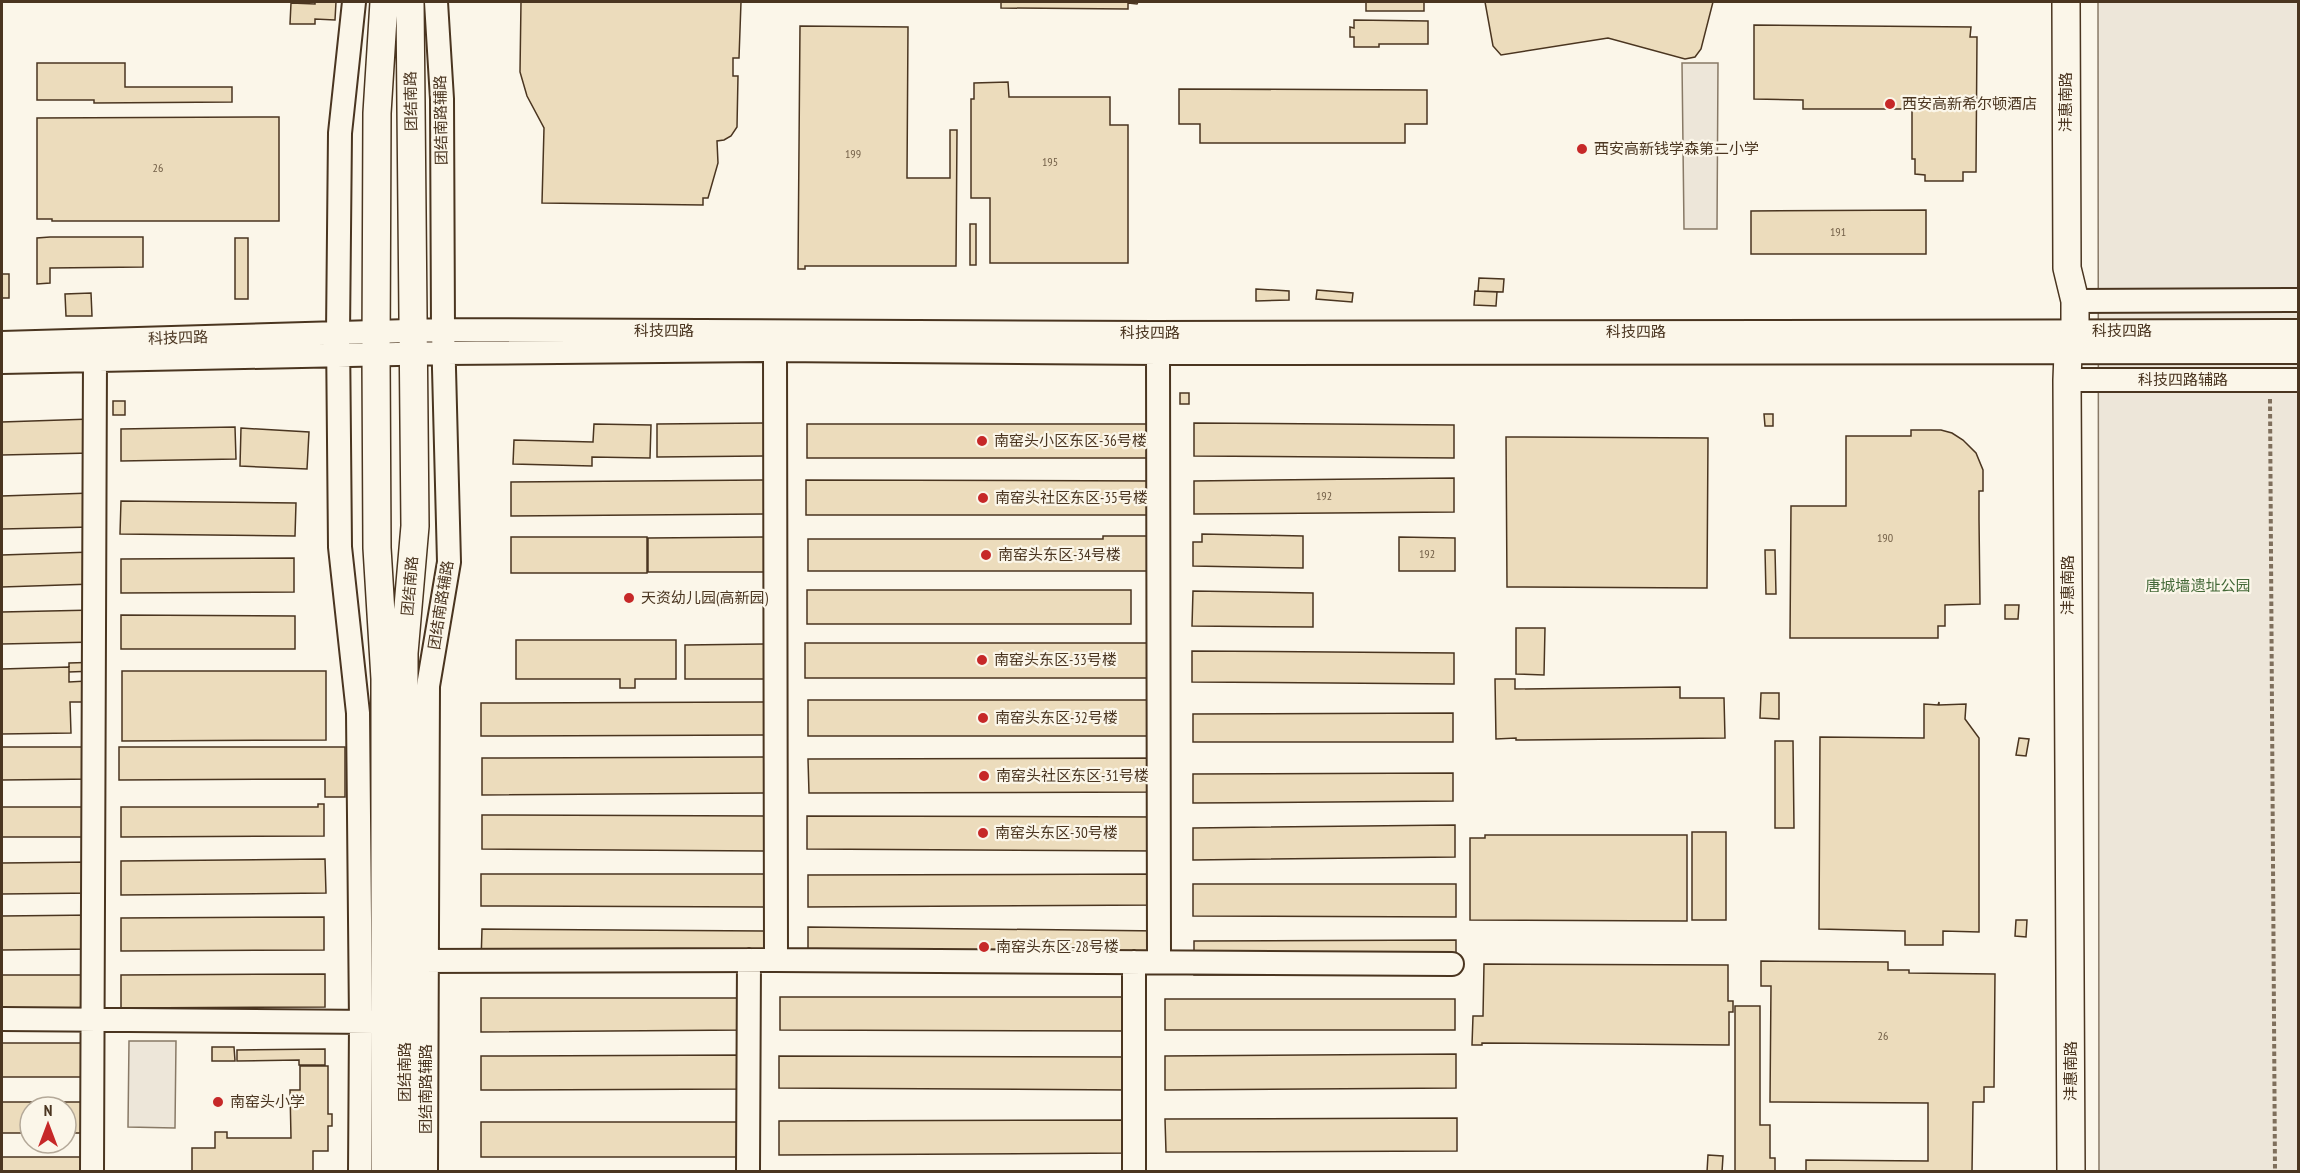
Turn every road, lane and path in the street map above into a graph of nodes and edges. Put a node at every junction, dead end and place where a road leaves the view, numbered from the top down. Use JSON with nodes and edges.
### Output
{"nodes":[{"id":1,"x":354,"y":2,"type":"edge"},
{"id":2,"x":384,"y":2,"type":"edge"},
{"id":3,"x":410,"y":2,"type":"edge"},
{"id":4,"x":435,"y":2,"type":"edge"},
{"id":5,"x":2066,"y":2,"type":"edge"},
{"id":6,"x":2298,"y":300,"type":"edge"},
{"id":7,"x":2075,"y":301,"type":"junction"},
{"id":8,"x":443,"y":330,"type":"junction"},
{"id":9,"x":2298,"y":331,"type":"edge"},
{"id":10,"x":414,"y":342,"type":"junction"},
{"id":11,"x":2072,"y":342,"type":"junction"},
{"id":12,"x":2,"y":343,"type":"edge"},
{"id":13,"x":338,"y":344,"type":"junction"},
{"id":14,"x":376,"y":344,"type":"junction"},
{"id":15,"x":775,"y":350,"type":"junction"},
{"id":16,"x":2298,"y":352,"type":"edge"},
{"id":17,"x":445,"y":353,"type":"junction"},
{"id":18,"x":1158,"y":353,"type":"junction"},
{"id":19,"x":95,"y":359,"type":"junction"},
{"id":20,"x":2,"y":362,"type":"edge"},
{"id":21,"x":2067,"y":380,"type":"junction"},
{"id":22,"x":2298,"y":380,"type":"edge"},
{"id":23,"x":2279,"y":399,"type":"dead end"},
{"id":24,"x":749,"y":960,"type":"junction"},
{"id":25,"x":776,"y":960,"type":"junction"},
{"id":26,"x":417,"y":961,"type":"junction"},
{"id":27,"x":1159,"y":961,"type":"junction"},
{"id":28,"x":1134,"y":962,"type":"junction"},
{"id":29,"x":1452,"y":964,"type":"dead end"},
{"id":30,"x":2,"y":1018,"type":"edge"},
{"id":31,"x":92,"y":1019,"type":"junction"},
{"id":32,"x":373,"y":1022,"type":"junction"},
{"id":33,"x":92,"y":1172,"type":"edge"},
{"id":34,"x":360,"y":1172,"type":"edge"},
{"id":35,"x":385,"y":1172,"type":"edge"},
{"id":36,"x":404,"y":1172,"type":"edge"},
{"id":37,"x":426,"y":1172,"type":"edge"},
{"id":38,"x":748,"y":1172,"type":"edge"},
{"id":39,"x":1134,"y":1172,"type":"edge"},
{"id":40,"x":2071,"y":1172,"type":"edge"},
{"id":41,"x":2275,"y":1172,"type":"edge"}],
"edges":[{"from":1,"to":13,"type":"street"},
{"from":2,"to":14,"type":"main road","name":"团结南路"},
{"from":3,"to":10,"type":"main road","name":"团结南路"},
{"from":4,"to":8,"type":"street","name":"团结南路辅路"},
{"from":5,"to":7,"type":"main road","name":"沣惠南路"},
{"from":6,"to":7,"type":"street"},
{"from":7,"to":11,"type":"main road","name":"沣惠南路"},
{"from":8,"to":10,"type":"street","name":"科技四路"},
{"from":8,"to":11,"type":"street","name":"科技四路"},
{"from":8,"to":17,"type":"street","name":"团结南路辅路"},
{"from":9,"to":11,"type":"street","name":"科技四路"},
{"from":10,"to":14,"type":"street","name":"科技四路"},
{"from":10,"to":17,"type":"street","name":"科技四路"},
{"from":10,"to":26,"type":"main road","name":"团结南路"},
{"from":11,"to":16,"type":"street","name":"科技四路"},
{"from":11,"to":18,"type":"street","name":"科技四路"},
{"from":11,"to":21,"type":"main road","name":"沣惠南路"},
{"from":12,"to":13,"type":"street","name":"科技四路"},
{"from":13,"to":14,"type":"street","name":"科技四路"},
{"from":13,"to":19,"type":"street","name":"科技四路"},
{"from":13,"to":32,"type":"street"},
{"from":14,"to":32,"type":"main road","name":"团结南路"},
{"from":15,"to":17,"type":"street","name":"科技四路"},
{"from":15,"to":18,"type":"street","name":"科技四路"},
{"from":15,"to":25,"type":"street"},
{"from":17,"to":26,"type":"street","name":"团结南路辅路"},
{"from":18,"to":27,"type":"street"},
{"from":19,"to":20,"type":"street","name":"科技四路"},
{"from":19,"to":31,"type":"street"},
{"from":21,"to":22,"type":"street","name":"科技四路辅路"},
{"from":21,"to":40,"type":"main road","name":"沣惠南路"},
{"from":23,"to":41,"type":"path"},
{"from":24,"to":25,"type":"street"},
{"from":24,"to":26,"type":"street"},
{"from":24,"to":38,"type":"street"},
{"from":25,"to":28,"type":"street"},
{"from":26,"to":36,"type":"main road","name":"团结南路"},
{"from":26,"to":37,"type":"street","name":"团结南路辅路"},
{"from":27,"to":28,"type":"street"},
{"from":27,"to":29,"type":"street"},
{"from":28,"to":39,"type":"street"},
{"from":30,"to":31,"type":"street"},
{"from":31,"to":32,"type":"street"},
{"from":31,"to":33,"type":"street"},
{"from":32,"to":34,"type":"street"},
{"from":32,"to":35,"type":"main road","name":"团结南路"}]}
